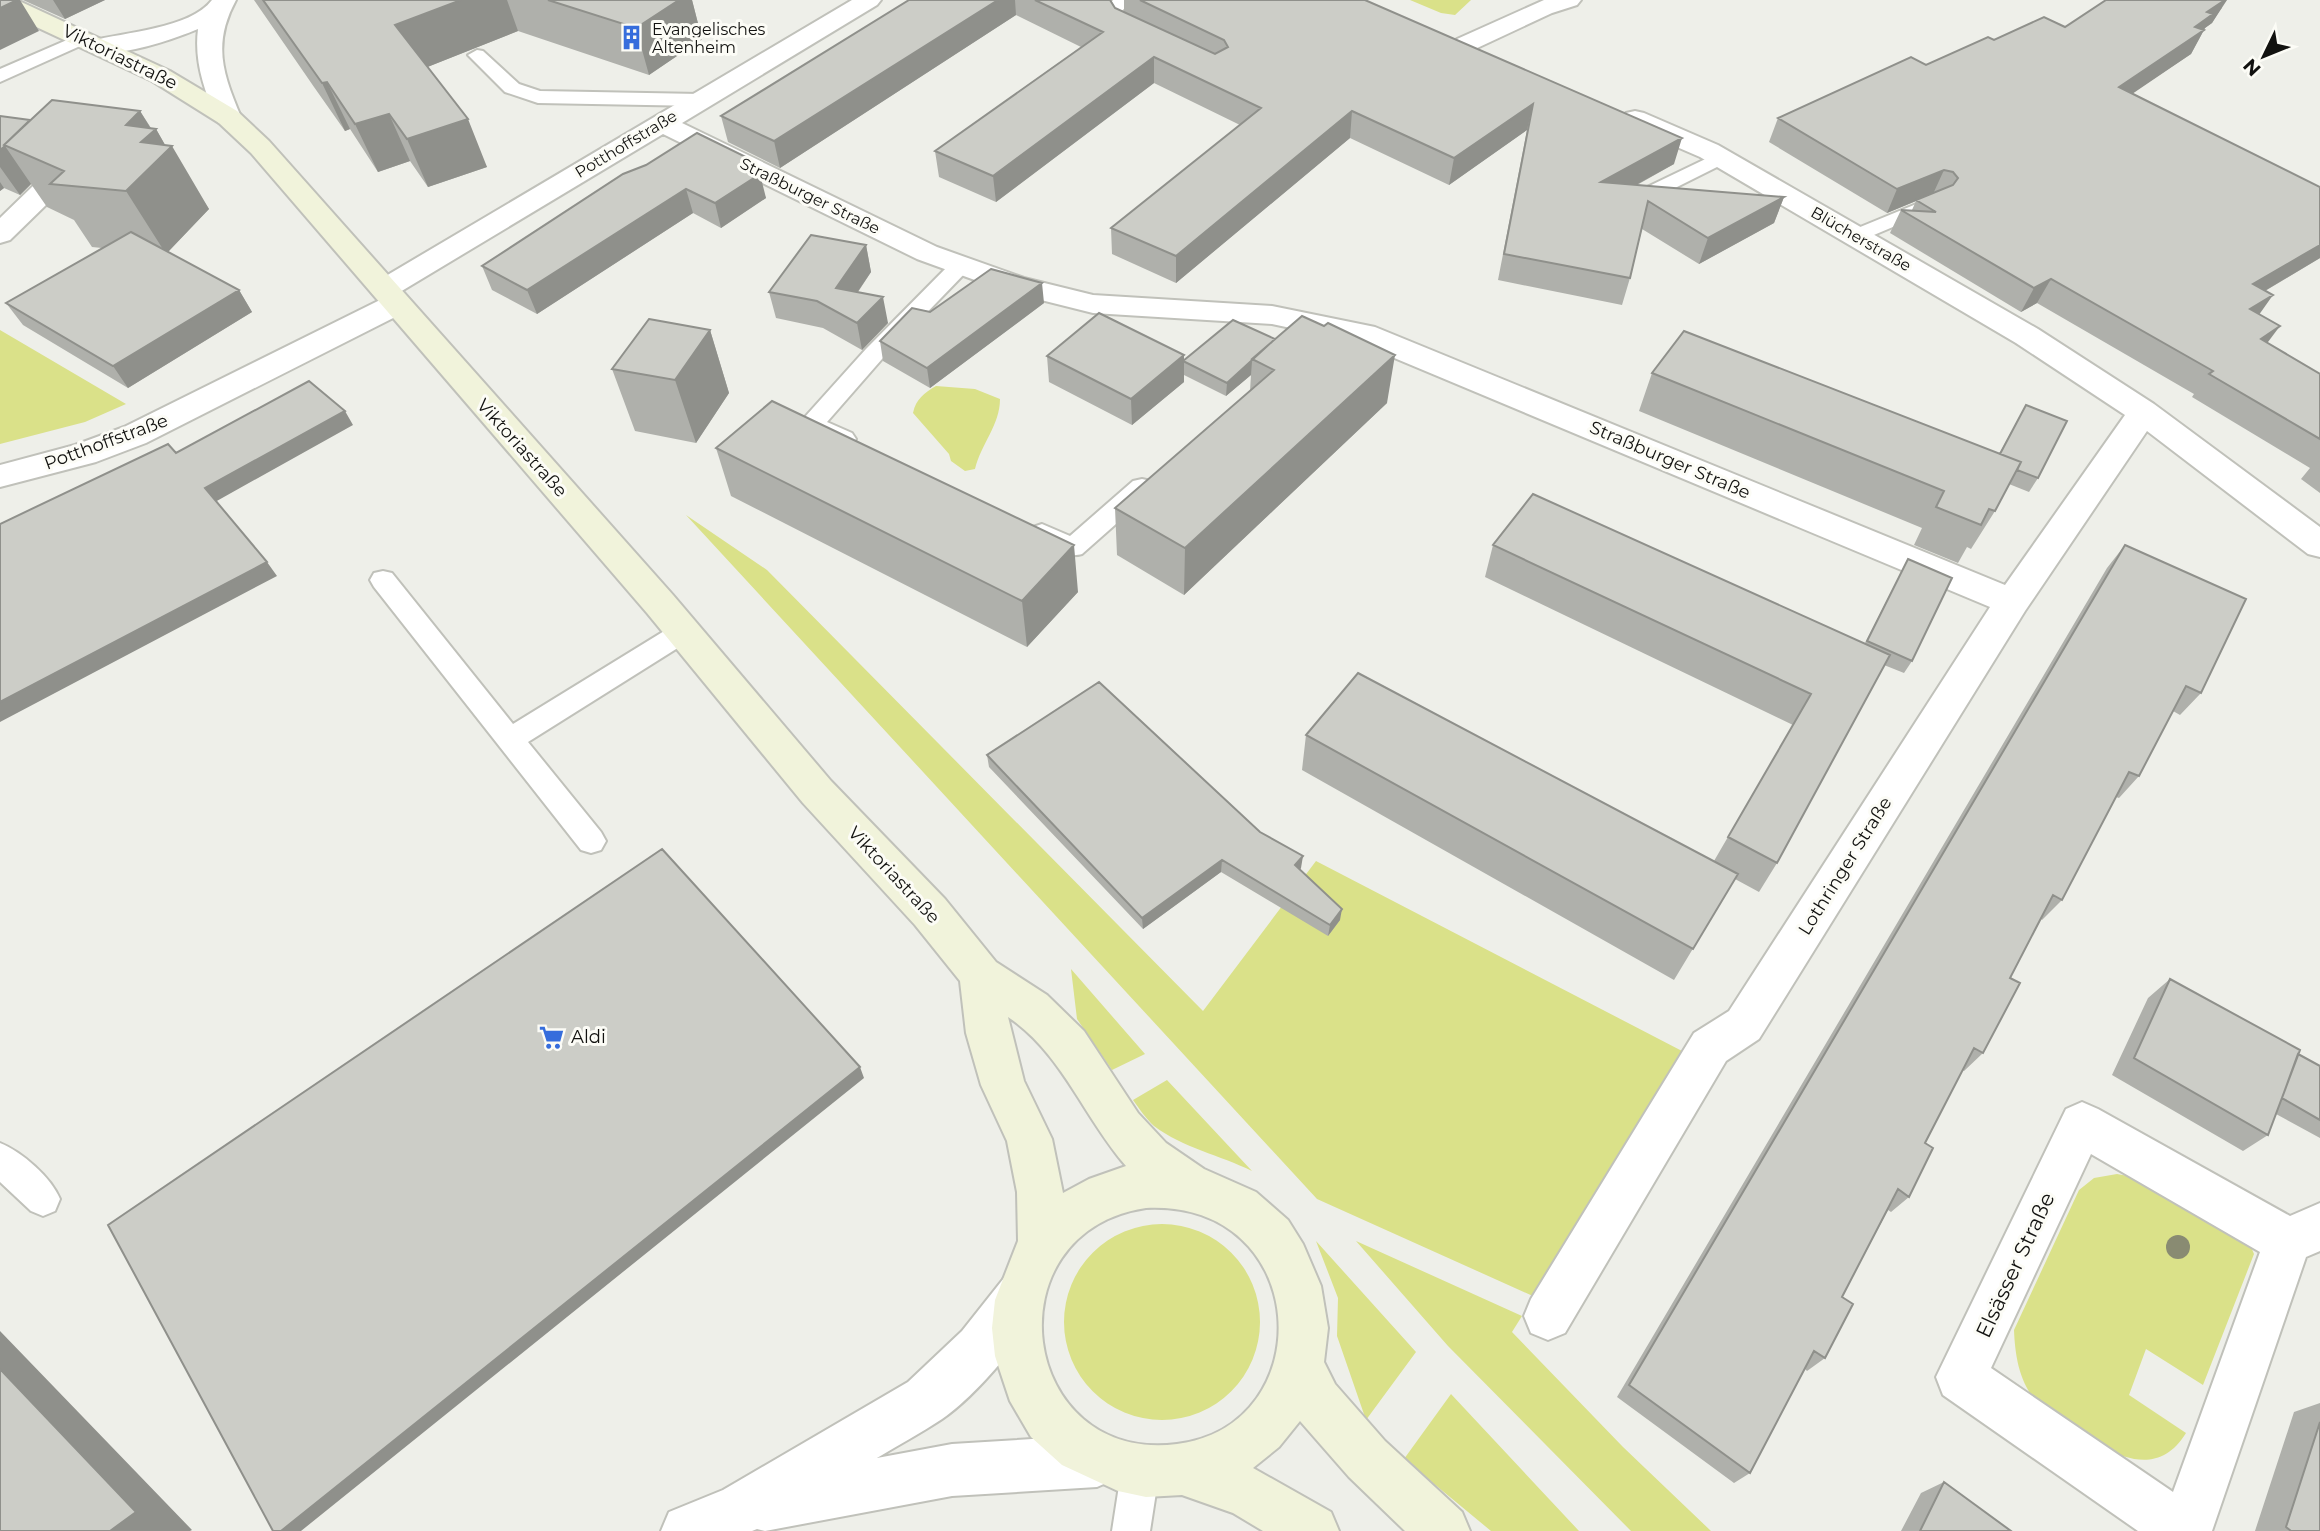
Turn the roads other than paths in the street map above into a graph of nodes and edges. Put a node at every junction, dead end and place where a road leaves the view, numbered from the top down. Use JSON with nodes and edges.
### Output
{"nodes":[{"id":1,"x":869,"y":0,"type":"edge"},
{"id":2,"x":1123,"y":0,"type":"edge"},
{"id":3,"x":1569,"y":0,"type":"edge"},
{"id":4,"x":0,"y":1,"type":"edge"},
{"id":5,"x":221,"y":4,"type":"edge"},
{"id":6,"x":1538,"y":4,"type":"edge"},
{"id":7,"x":92,"y":42,"type":"junction"},
{"id":8,"x":1157,"y":44,"type":"edge"},
{"id":9,"x":1466,"y":44,"type":"edge"},
{"id":10,"x":477,"y":55,"type":"dead end"},
{"id":11,"x":0,"y":76,"type":"edge"},
{"id":12,"x":700,"y":100,"type":"junction"},
{"id":13,"x":1607,"y":106,"type":"edge"},
{"id":14,"x":228,"y":117,"type":"junction"},
{"id":15,"x":662,"y":123,"type":"junction"},
{"id":16,"x":94,"y":142,"type":"edge"},
{"id":17,"x":1720,"y":158,"type":"junction"},
{"id":18,"x":1650,"y":193,"type":"edge"},
{"id":19,"x":1934,"y":202,"type":"edge"},
{"id":20,"x":0,"y":234,"type":"edge"},
{"id":21,"x":1855,"y":236,"type":"junction"},
{"id":22,"x":961,"y":265,"type":"junction"},
{"id":23,"x":390,"y":297,"type":"junction"},
{"id":24,"x":2143,"y":412,"type":"junction"},
{"id":25,"x":862,"y":448,"type":"edge"},
{"id":26,"x":1164,"y":468,"type":"edge"},
{"id":27,"x":0,"y":476,"type":"edge"},
{"id":28,"x":1023,"y":524,"type":"edge"},
{"id":29,"x":2320,"y":545,"type":"edge"},
{"id":30,"x":383,"y":580,"type":"dead end"},
{"id":31,"x":2012,"y":602,"type":"junction"},
{"id":32,"x":683,"y":632,"type":"junction"},
{"id":33,"x":511,"y":739,"type":"junction"},
{"id":34,"x":591,"y":841,"type":"dead end"},
{"id":35,"x":981,"y":975,"type":"junction"},
{"id":36,"x":0,"y":1159,"type":"edge"},
{"id":37,"x":1187,"y":1184,"type":"junction"},
{"id":38,"x":43,"y":1199,"type":"dead end"},
{"id":39,"x":2304,"y":1234,"type":"edge"},
{"id":40,"x":1042,"y":1245,"type":"junction"},
{"id":41,"x":1021,"y":1296,"type":"junction"},
{"id":42,"x":1548,"y":1315,"type":"dead end"},
{"id":43,"x":1298,"y":1363,"type":"junction"},
{"id":44,"x":1142,"y":1469,"type":"junction"},
{"id":45,"x":741,"y":1509,"type":"junction"},
{"id":46,"x":688,"y":1531,"type":"edge"},
{"id":47,"x":1130,"y":1531,"type":"edge"},
{"id":48,"x":1312,"y":1531,"type":"edge"},
{"id":49,"x":1443,"y":1531,"type":"edge"},
{"id":50,"x":2184,"y":1531,"type":"edge"}],
"edges":[{"from":1,"to":12,"type":"street","name":"Potthoffstraße"},
{"from":2,"to":8,"type":"lane"},
{"from":3,"to":6,"type":"street"},
{"from":4,"to":7,"type":"main road","name":"Viktoriastraße"},
{"from":5,"to":7,"type":"street"},
{"from":5,"to":14,"type":"street"},
{"from":6,"to":9,"type":"street"},
{"from":7,"to":11,"type":"lane"},
{"from":7,"to":14,"type":"main road","name":"Viktoriastraße"},
{"from":10,"to":12,"type":"lane"},
{"from":12,"to":15,"type":"street","name":"Potthoffstraße"},
{"from":13,"to":17,"type":"street","name":"Blücherstraße"},
{"from":14,"to":23,"type":"main road","name":"Viktoriastraße"},
{"from":15,"to":22,"type":"street","name":"Straßburger Straße"},
{"from":15,"to":23,"type":"street","name":"Potthoffstraße"},
{"from":16,"to":20,"type":"street"},
{"from":17,"to":18,"type":"lane"},
{"from":17,"to":21,"type":"street","name":"Blücherstraße"},
{"from":19,"to":21,"type":"lane"},
{"from":21,"to":24,"type":"street","name":"Blücherstraße"},
{"from":22,"to":25,"type":"lane"},
{"from":22,"to":31,"type":"street","name":"Straßburger Straße"},
{"from":23,"to":27,"type":"street","name":"Potthoffstraße"},
{"from":23,"to":32,"type":"main road","name":"Viktoriastraße"},
{"from":24,"to":29,"type":"street","name":"Blücherstraße"},
{"from":24,"to":31,"type":"street","name":"Lothringer Straße"},
{"from":26,"to":28,"type":"lane"},
{"from":30,"to":33,"type":"lane"},
{"from":31,"to":42,"type":"street","name":"Lothringer Straße"},
{"from":32,"to":33,"type":"lane"},
{"from":32,"to":35,"type":"main road","name":"Viktoriastraße"},
{"from":33,"to":34,"type":"lane"},
{"from":35,"to":37,"type":"main road","name":"Viktoriastraße"},
{"from":35,"to":40,"type":"main road"},
{"from":36,"to":38,"type":"lane"},
{"from":37,"to":40,"type":"main road"},
{"from":37,"to":43,"type":"main road"},
{"from":39,"to":50,"type":"street","name":"Elsässer Straße"},
{"from":39,"to":50,"type":"street","name":"Elsässer Straße"},
{"from":40,"to":41,"type":"main road"},
{"from":41,"to":44,"type":"main road"},
{"from":41,"to":45,"type":"street"},
{"from":43,"to":44,"type":"main road"},
{"from":43,"to":49,"type":"main road"},
{"from":44,"to":45,"type":"street"},
{"from":44,"to":47,"type":"lane"},
{"from":44,"to":48,"type":"main road"},
{"from":45,"to":46,"type":"street"}]}
